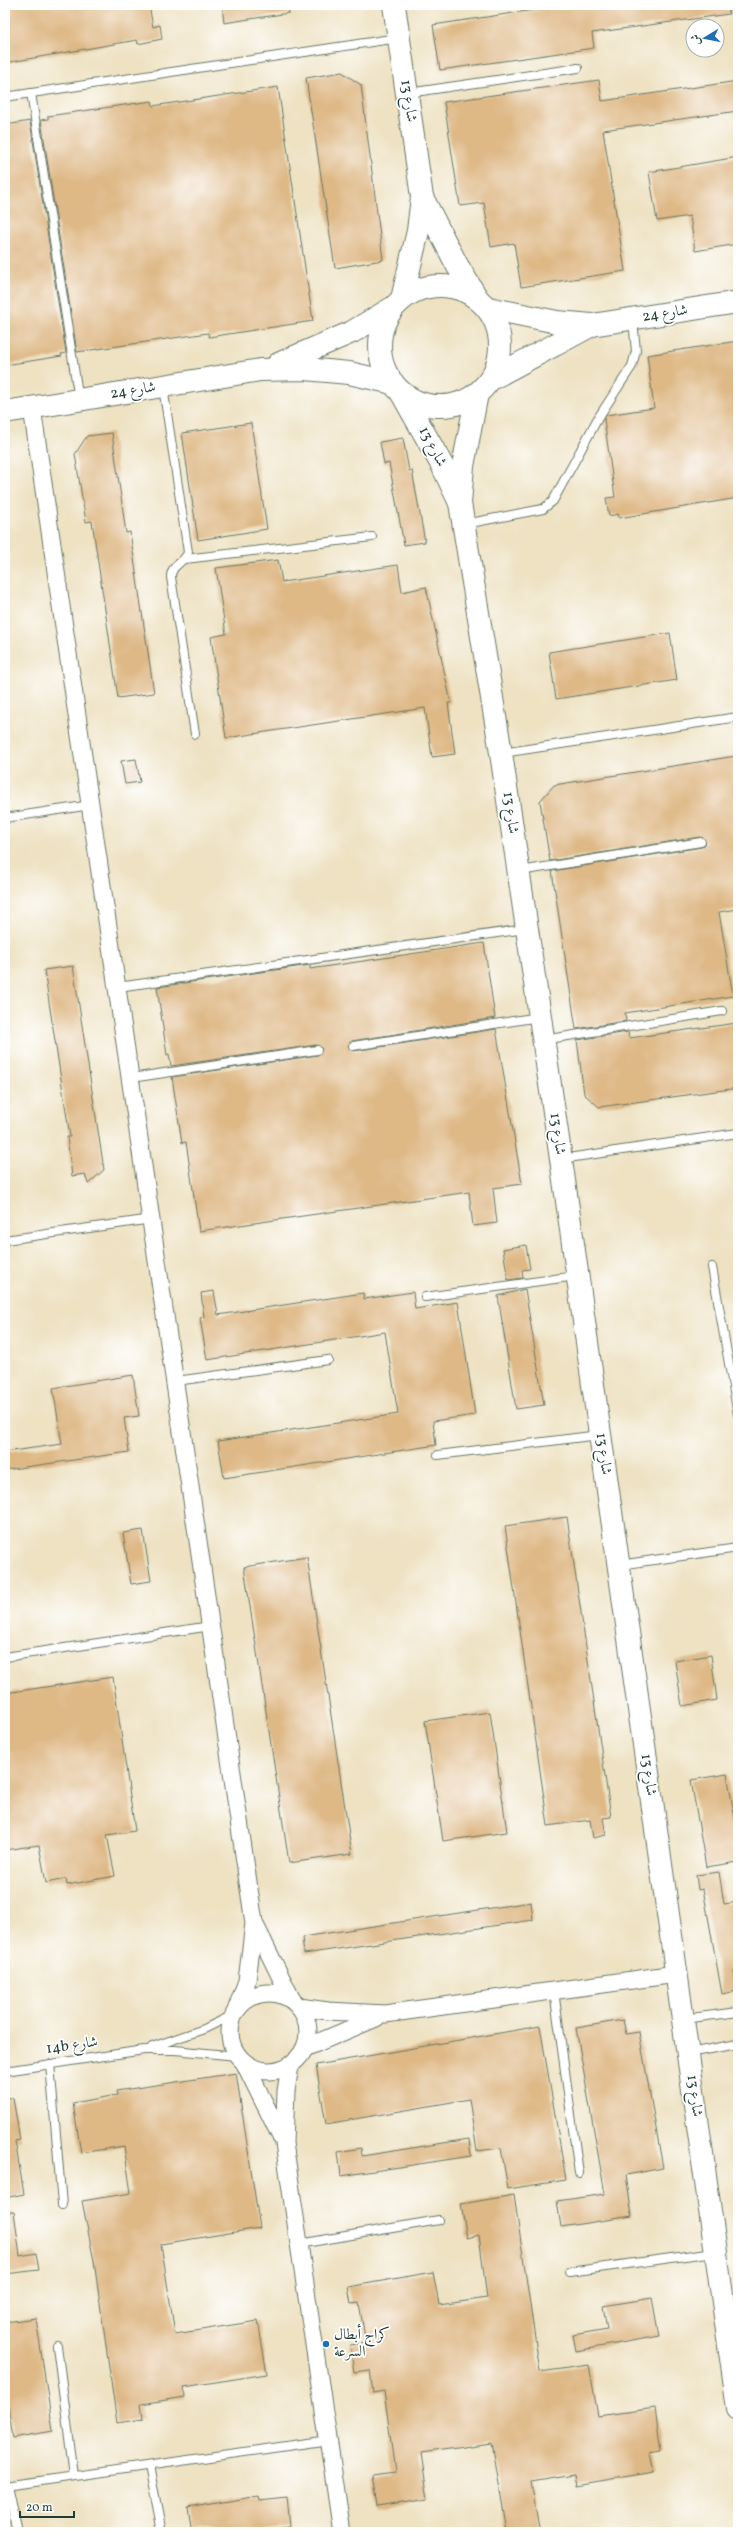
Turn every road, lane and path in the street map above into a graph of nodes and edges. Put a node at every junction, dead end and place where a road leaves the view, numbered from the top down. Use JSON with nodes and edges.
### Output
{"nodes":[{"id":1,"x":394,"y":5,"type":"edge"},
{"id":2,"x":399,"y":38,"type":"junction"},
{"id":3,"x":578,"y":68,"type":"dead end"},
{"id":4,"x":31,"y":93,"type":"junction"},
{"id":5,"x":407,"y":93,"type":"junction"},
{"id":6,"x":5,"y":97,"type":"edge"},
{"id":7,"x":422,"y":197,"type":"junction"},
{"id":8,"x":738,"y":302,"type":"edge"},
{"id":9,"x":398,"y":303,"type":"junction"},
{"id":10,"x":482,"y":303,"type":"junction"},
{"id":11,"x":633,"y":319,"type":"junction"},
{"id":12,"x":592,"y":325,"type":"junction"},
{"id":13,"x":260,"y":370,"type":"junction"},
{"id":14,"x":163,"y":386,"type":"junction"},
{"id":15,"x":484,"y":386,"type":"junction"},
{"id":16,"x":397,"y":388,"type":"junction"},
{"id":17,"x":79,"y":400,"type":"junction"},
{"id":18,"x":32,"y":408,"type":"junction"},
{"id":19,"x":5,"y":412,"type":"edge"},
{"id":20,"x":460,"y":502,"type":"junction"},
{"id":21,"x":464,"y":524,"type":"junction"},
{"id":22,"x":372,"y":537,"type":"dead end"},
{"id":23,"x":185,"y":559,"type":"junction"},
{"id":24,"x":738,"y":717,"type":"edge"},
{"id":25,"x":195,"y":734,"type":"dead end"},
{"id":26,"x":501,"y":754,"type":"junction"},
{"id":27,"x":92,"y":805,"type":"junction"},
{"id":28,"x":5,"y":818,"type":"edge"},
{"id":29,"x":701,"y":842,"type":"dead end"},
{"id":30,"x":518,"y":871,"type":"junction"},
{"id":31,"x":527,"y":929,"type":"junction"},
{"id":32,"x":118,"y":987,"type":"junction"},
{"id":33,"x":722,"y":1011,"type":"dead end"},
{"id":34,"x":540,"y":1017,"type":"junction"},
{"id":35,"x":543,"y":1040,"type":"junction"},
{"id":36,"x":353,"y":1046,"type":"dead end"},
{"id":37,"x":317,"y":1050,"type":"dead end"},
{"id":38,"x":132,"y":1078,"type":"junction"},
{"id":39,"x":738,"y":1133,"type":"edge"},
{"id":40,"x":560,"y":1159,"type":"junction"},
{"id":41,"x":152,"y":1219,"type":"junction"},
{"id":42,"x":5,"y":1240,"type":"edge"},
{"id":43,"x":712,"y":1267,"type":"dead end"},
{"id":44,"x":577,"y":1276,"type":"junction"},
{"id":45,"x":425,"y":1296,"type":"dead end"},
{"id":46,"x":328,"y":1360,"type":"dead end"},
{"id":47,"x":176,"y":1381,"type":"junction"},
{"id":48,"x":738,"y":1415,"type":"edge"},
{"id":49,"x":600,"y":1435,"type":"junction"},
{"id":50,"x":438,"y":1455,"type":"dead end"},
{"id":51,"x":738,"y":1548,"type":"edge"},
{"id":52,"x":618,"y":1565,"type":"junction"},
{"id":53,"x":211,"y":1626,"type":"junction"},
{"id":54,"x":5,"y":1657,"type":"edge"},
{"id":55,"x":254,"y":1922,"type":"junction"},
{"id":56,"x":676,"y":1974,"type":"junction"},
{"id":57,"x":554,"y":1991,"type":"junction"},
{"id":58,"x":295,"y":2003,"type":"junction"},
{"id":59,"x":235,"y":2012,"type":"junction"},
{"id":60,"x":738,"y":2012,"type":"edge"},
{"id":61,"x":385,"y":2014,"type":"junction"},
{"id":62,"x":683,"y":2019,"type":"junction"},
{"id":63,"x":738,"y":2044,"type":"edge"},
{"id":64,"x":305,"y":2048,"type":"junction"},
{"id":65,"x":144,"y":2050,"type":"junction"},
{"id":66,"x":688,"y":2053,"type":"junction"},
{"id":67,"x":241,"y":2060,"type":"junction"},
{"id":68,"x":50,"y":2064,"type":"junction"},
{"id":69,"x":290,"y":2066,"type":"junction"},
{"id":70,"x":5,"y":2071,"type":"edge"},
{"id":71,"x":284,"y":2143,"type":"junction"},
{"id":72,"x":579,"y":2173,"type":"dead end"},
{"id":73,"x":62,"y":2205,"type":"dead end"},
{"id":74,"x":439,"y":2220,"type":"dead end"},
{"id":75,"x":299,"y":2244,"type":"junction"},
{"id":76,"x":716,"y":2252,"type":"junction"},
{"id":77,"x":569,"y":2272,"type":"dead end"},
{"id":78,"x":57,"y":2346,"type":"dead end"},
{"id":79,"x":736,"y":2376,"type":"edge"},
{"id":80,"x":738,"y":2408,"type":"edge"},
{"id":81,"x":329,"y":2440,"type":"junction"},
{"id":82,"x":149,"y":2466,"type":"junction"},
{"id":83,"x":74,"y":2476,"type":"junction"},
{"id":84,"x":6,"y":2486,"type":"edge"},
{"id":85,"x":17,"y":2532,"type":"edge"},
{"id":86,"x":162,"y":2532,"type":"edge"},
{"id":87,"x":342,"y":2532,"type":"edge"}],
"edges":[{"from":1,"to":2,"type":"street","name":"شارع 13"},
{"from":2,"to":4,"type":"lane"},
{"from":2,"to":5,"type":"street","name":"شارع 13"},
{"from":3,"to":5,"type":"lane"},
{"from":4,"to":6,"type":"lane"},
{"from":4,"to":17,"type":"lane"},
{"from":5,"to":7,"type":"street","name":"شارع 13"},
{"from":7,"to":9,"type":"street","name":"شارع 13"},
{"from":7,"to":10,"type":"street","name":"شارع 13"},
{"from":8,"to":11,"type":"street","name":"شارع 24"},
{"from":9,"to":10,"type":"street"},
{"from":9,"to":13,"type":"street","name":"شارع 24"},
{"from":9,"to":16,"type":"street"},
{"from":10,"to":12,"type":"street","name":"شارع 24"},
{"from":10,"to":15,"type":"street"},
{"from":11,"to":12,"type":"street","name":"شارع 24"},
{"from":11,"to":21,"type":"lane"},
{"from":12,"to":15,"type":"street","name":"شارع 24"},
{"from":13,"to":14,"type":"street","name":"شارع 24"},
{"from":13,"to":16,"type":"street","name":"شارع 24"},
{"from":14,"to":17,"type":"street","name":"شارع 24"},
{"from":14,"to":23,"type":"lane"},
{"from":15,"to":16,"type":"street"},
{"from":15,"to":20,"type":"street","name":"شارع 13"},
{"from":16,"to":20,"type":"street","name":"شارع 13"},
{"from":17,"to":18,"type":"street","name":"شارع 24"},
{"from":18,"to":19,"type":"street","name":"شارع 24"},
{"from":18,"to":27,"type":"street"},
{"from":20,"to":21,"type":"street","name":"شارع 13"},
{"from":21,"to":26,"type":"street","name":"شارع 13"},
{"from":22,"to":23,"type":"lane"},
{"from":23,"to":25,"type":"lane"},
{"from":24,"to":26,"type":"lane"},
{"from":26,"to":30,"type":"street","name":"شارع 13"},
{"from":27,"to":28,"type":"lane"},
{"from":27,"to":32,"type":"street"},
{"from":29,"to":30,"type":"lane"},
{"from":30,"to":31,"type":"street","name":"شارع 13"},
{"from":31,"to":32,"type":"lane"},
{"from":31,"to":34,"type":"street","name":"شارع 13"},
{"from":32,"to":38,"type":"street"},
{"from":33,"to":35,"type":"lane"},
{"from":34,"to":35,"type":"street","name":"شارع 13"},
{"from":34,"to":36,"type":"lane"},
{"from":35,"to":40,"type":"street","name":"شارع 13"},
{"from":37,"to":38,"type":"lane"},
{"from":38,"to":41,"type":"street"},
{"from":39,"to":40,"type":"lane"},
{"from":40,"to":44,"type":"street","name":"شارع 13"},
{"from":41,"to":42,"type":"lane"},
{"from":41,"to":47,"type":"street"},
{"from":43,"to":48,"type":"lane"},
{"from":44,"to":45,"type":"lane"},
{"from":44,"to":49,"type":"street","name":"شارع 13"},
{"from":46,"to":47,"type":"lane"},
{"from":47,"to":53,"type":"street"},
{"from":49,"to":50,"type":"lane"},
{"from":49,"to":52,"type":"street","name":"شارع 13"},
{"from":51,"to":52,"type":"lane"},
{"from":52,"to":56,"type":"street","name":"شارع 13"},
{"from":53,"to":54,"type":"lane"},
{"from":53,"to":55,"type":"street"},
{"from":55,"to":58,"type":"street"},
{"from":55,"to":59,"type":"street"},
{"from":56,"to":57,"type":"street"},
{"from":56,"to":62,"type":"street","name":"شارع 13"},
{"from":57,"to":61,"type":"street"},
{"from":57,"to":72,"type":"lane"},
{"from":58,"to":59,"type":"street"},
{"from":58,"to":61,"type":"street"},
{"from":58,"to":64,"type":"street"},
{"from":59,"to":65,"type":"lane","name":"14b شارع"},
{"from":59,"to":67,"type":"street"},
{"from":60,"to":62,"type":"lane"},
{"from":61,"to":64,"type":"street"},
{"from":62,"to":66,"type":"street","name":"شارع 13"},
{"from":63,"to":66,"type":"lane"},
{"from":64,"to":69,"type":"street"},
{"from":65,"to":67,"type":"lane","name":"14b شارع"},
{"from":65,"to":68,"type":"lane","name":"14b شارع"},
{"from":66,"to":76,"type":"street","name":"شارع 13"},
{"from":67,"to":69,"type":"street"},
{"from":67,"to":71,"type":"street"},
{"from":68,"to":70,"type":"lane","name":"14b شارع"},
{"from":68,"to":73,"type":"lane"},
{"from":69,"to":71,"type":"street"},
{"from":71,"to":75,"type":"street"},
{"from":74,"to":75,"type":"lane"},
{"from":75,"to":81,"type":"street"},
{"from":76,"to":77,"type":"lane"},
{"from":76,"to":79,"type":"street","name":"شارع 13"},
{"from":78,"to":83,"type":"lane"},
{"from":79,"to":80,"type":"street","name":"شارع 13"},
{"from":81,"to":82,"type":"lane"},
{"from":81,"to":87,"type":"street"},
{"from":82,"to":83,"type":"lane"},
{"from":82,"to":86,"type":"lane"},
{"from":83,"to":84,"type":"lane"},
{"from":84,"to":85,"type":"lane"}]}
